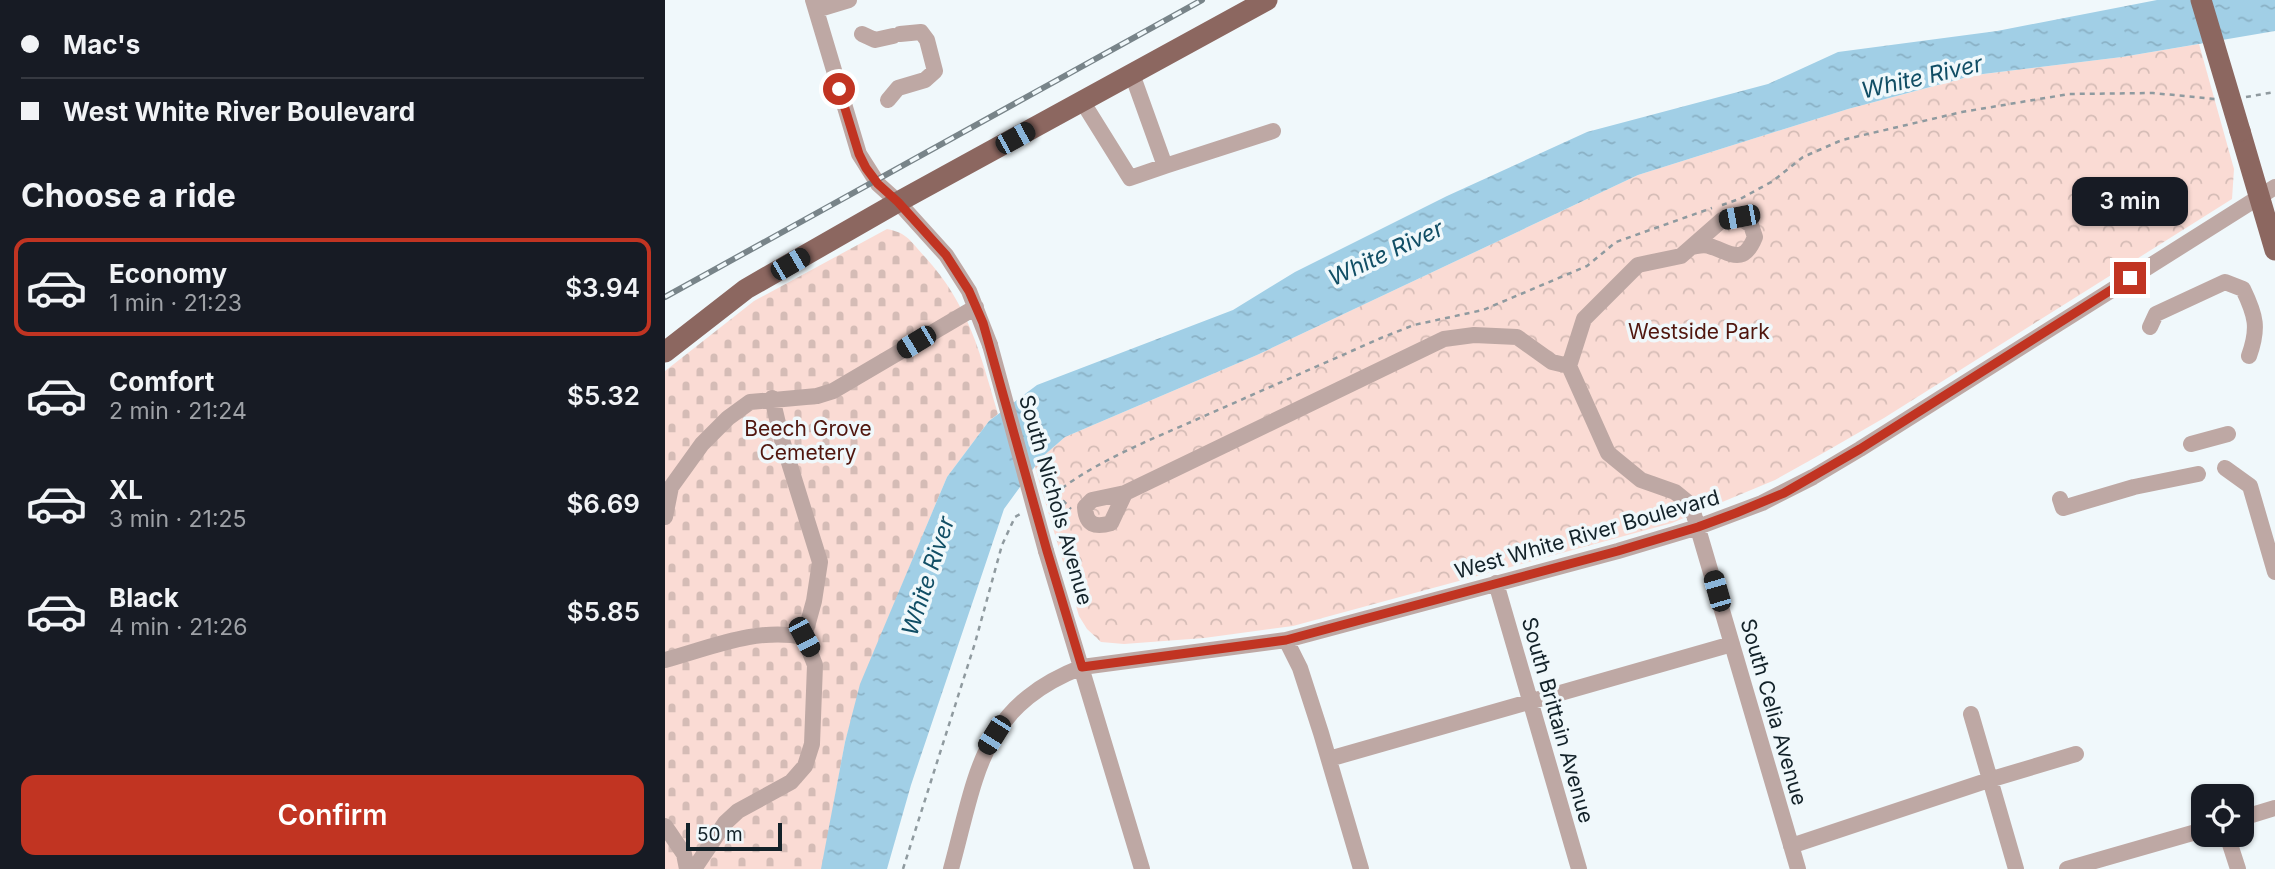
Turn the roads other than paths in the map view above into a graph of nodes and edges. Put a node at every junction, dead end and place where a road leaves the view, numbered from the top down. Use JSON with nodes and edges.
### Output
{"nodes":[{"id":1,"x":849,"y":0,"type":"edge"},
{"id":2,"x":1267,"y":0,"type":"edge"},
{"id":3,"x":2201,"y":0,"type":"edge"},
{"id":4,"x":815,"y":5,"type":"edge"},
{"id":5,"x":862,"y":34,"type":"dead end"},
{"id":6,"x":1132,"y":74,"type":"junction"},
{"id":7,"x":888,"y":100,"type":"dead end"},
{"id":8,"x":1082,"y":101,"type":"junction"},
{"id":9,"x":1273,"y":131,"type":"dead end"},
{"id":10,"x":1165,"y":166,"type":"junction"},
{"id":11,"x":2267,"y":192,"type":"edge"},
{"id":12,"x":898,"y":202,"type":"junction"},
{"id":13,"x":1692,"y":247,"type":"dead end"},
{"id":14,"x":2275,"y":250,"type":"edge"},
{"id":15,"x":976,"y":307,"type":"junction"},
{"id":16,"x":2150,"y":327,"type":"dead end"},
{"id":17,"x":665,"y":352,"type":"edge"},
{"id":18,"x":2249,"y":356,"type":"dead end"},
{"id":19,"x":1569,"y":366,"type":"junction"},
{"id":20,"x":772,"y":398,"type":"junction"},
{"id":21,"x":2228,"y":434,"type":"dead end"},
{"id":22,"x":2191,"y":444,"type":"dead end"},
{"id":23,"x":2225,"y":468,"type":"dead end"},
{"id":24,"x":2198,"y":474,"type":"dead end"},
{"id":25,"x":668,"y":489,"type":"edge"},
{"id":26,"x":1125,"y":493,"type":"junction"},
{"id":27,"x":2060,"y":499,"type":"dead end"},
{"id":28,"x":665,"y":517,"type":"edge"},
{"id":29,"x":1698,"y":527,"type":"junction"},
{"id":30,"x":2275,"y":572,"type":"edge"},
{"id":31,"x":1496,"y":583,"type":"junction"},
{"id":32,"x":804,"y":637,"type":"junction"},
{"id":33,"x":1286,"y":640,"type":"junction"},
{"id":34,"x":1732,"y":644,"type":"junction"},
{"id":35,"x":665,"y":660,"type":"edge"},
{"id":36,"x":1082,"y":667,"type":"junction"},
{"id":37,"x":1530,"y":700,"type":"junction"},
{"id":38,"x":1971,"y":714,"type":"dead end"},
{"id":39,"x":2076,"y":754,"type":"dead end"},
{"id":40,"x":1329,"y":759,"type":"junction"},
{"id":41,"x":1989,"y":780,"type":"junction"},
{"id":42,"x":2275,"y":808,"type":"edge"},
{"id":43,"x":2254,"y":814,"type":"edge"},
{"id":44,"x":665,"y":826,"type":"edge"},
{"id":45,"x":2191,"y":833,"type":"edge"},
{"id":46,"x":1791,"y":846,"type":"junction"},
{"id":47,"x":2231,"y":847,"type":"edge"},
{"id":48,"x":687,"y":869,"type":"edge"},
{"id":49,"x":694,"y":869,"type":"edge"},
{"id":50,"x":951,"y":869,"type":"edge"},
{"id":51,"x":1142,"y":869,"type":"edge"},
{"id":52,"x":1361,"y":869,"type":"edge"},
{"id":53,"x":1579,"y":869,"type":"edge"},
{"id":54,"x":1798,"y":869,"type":"edge"},
{"id":55,"x":2016,"y":869,"type":"edge"},
{"id":56,"x":2067,"y":869,"type":"edge"},
{"id":57,"x":2238,"y":869,"type":"edge"}],
"edges":[{"from":1,"to":4,"type":"street"},
{"from":2,"to":6,"type":"main road"},
{"from":3,"to":11,"type":"main road","bridge":true},
{"from":4,"to":12,"type":"street","name":"South Nichols Avenue"},
{"from":5,"to":7,"type":"street"},
{"from":6,"to":8,"type":"main road"},
{"from":6,"to":10,"type":"street"},
{"from":8,"to":10,"type":"street"},
{"from":8,"to":12,"type":"main road"},
{"from":9,"to":10,"type":"street"},
{"from":11,"to":14,"type":"main road"},
{"from":11,"to":29,"type":"street","name":"West White River Boulevard"},
{"from":12,"to":15,"type":"street","name":"South Nichols Avenue"},
{"from":12,"to":17,"type":"main road"},
{"from":13,"to":19,"type":"street"},
{"from":15,"to":20,"type":"street"},
{"from":15,"to":36,"type":"street","name":"South Nichols Avenue","bridge":true},
{"from":16,"to":18,"type":"street"},
{"from":19,"to":26,"type":"street"},
{"from":19,"to":29,"type":"street","name":"South Celia Avenue"},
{"from":20,"to":25,"type":"street"},
{"from":20,"to":32,"type":"street"},
{"from":21,"to":22,"type":"street"},
{"from":23,"to":30,"type":"street"},
{"from":24,"to":27,"type":"street"},
{"from":25,"to":28,"type":"street"},
{"from":26,"to":26,"type":"street"},
{"from":29,"to":31,"type":"street","name":"West White River Boulevard"},
{"from":29,"to":34,"type":"street","name":"South Celia Avenue"},
{"from":31,"to":33,"type":"street","name":"West White River Boulevard"},
{"from":31,"to":37,"type":"street","name":"South Brittain Avenue"},
{"from":32,"to":35,"type":"street"},
{"from":32,"to":49,"type":"street"},
{"from":33,"to":36,"type":"street","name":"West White River Boulevard"},
{"from":33,"to":40,"type":"street"},
{"from":34,"to":37,"type":"street"},
{"from":34,"to":46,"type":"street","name":"South Celia Avenue"},
{"from":36,"to":50,"type":"street","name":"West White River Boulevard"},
{"from":36,"to":51,"type":"street","name":"South Nichols Avenue"},
{"from":37,"to":40,"type":"street"},
{"from":37,"to":53,"type":"street","name":"South Brittain Avenue"},
{"from":38,"to":41,"type":"street"},
{"from":39,"to":41,"type":"street"},
{"from":40,"to":52,"type":"street"},
{"from":41,"to":46,"type":"street"},
{"from":41,"to":55,"type":"street"},
{"from":42,"to":43,"type":"street"},
{"from":44,"to":48,"type":"street"},
{"from":45,"to":56,"type":"street"},
{"from":46,"to":54,"type":"street","name":"South Celia Avenue"},
{"from":47,"to":57,"type":"street"}]}
